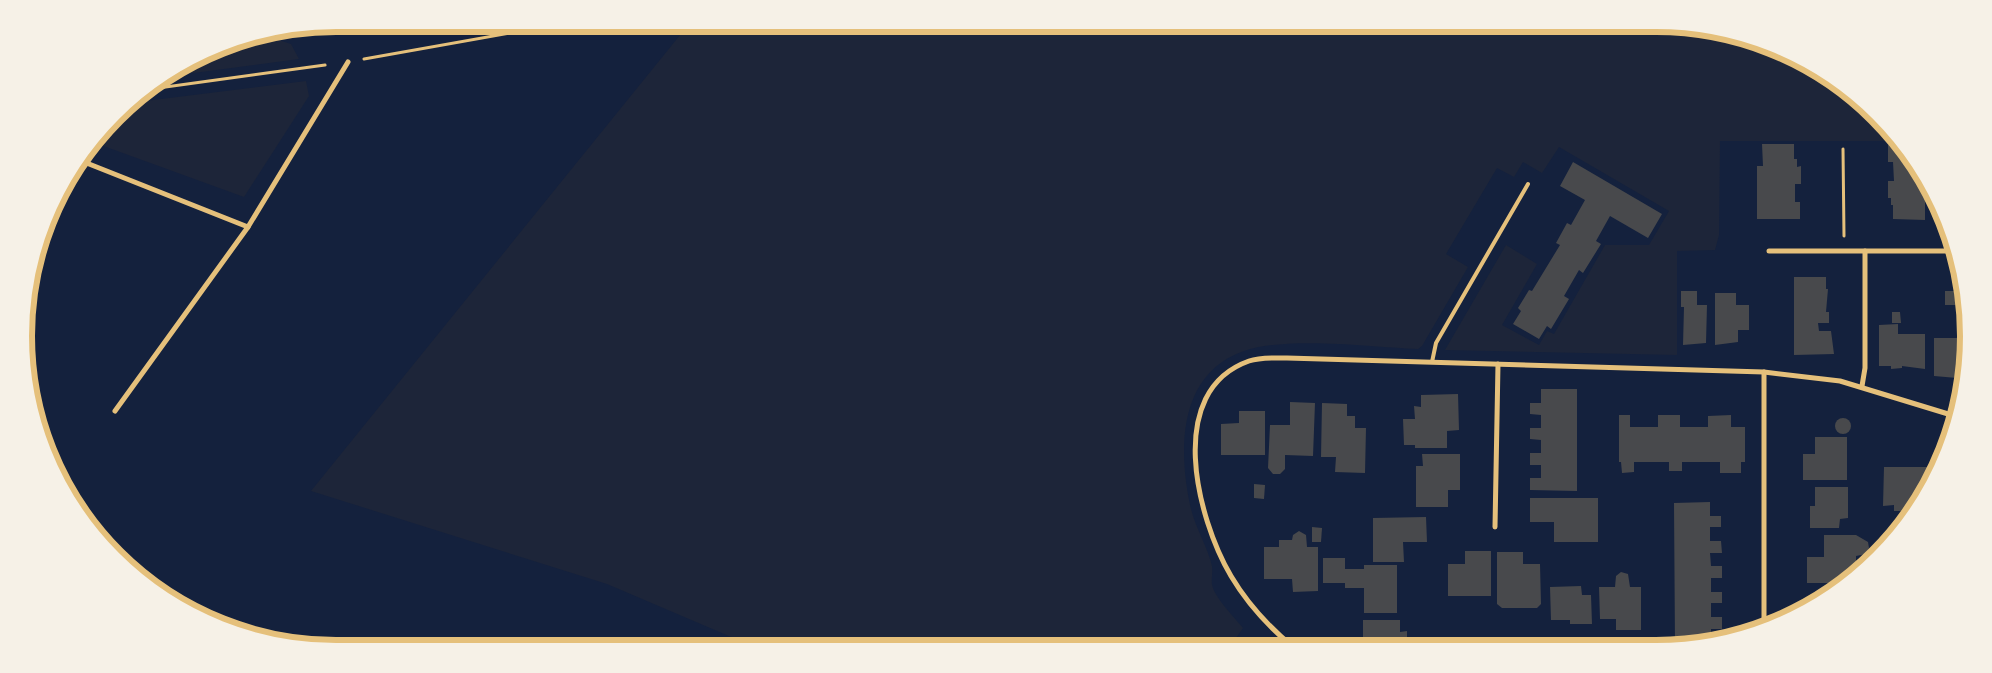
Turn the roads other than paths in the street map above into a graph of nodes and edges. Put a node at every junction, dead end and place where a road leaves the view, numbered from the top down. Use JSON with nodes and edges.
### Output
{"nodes":[{"id":1,"x":348,"y":62,"type":"dead end"},
{"id":2,"x":87,"y":163,"type":"edge"},
{"id":3,"x":1528,"y":184,"type":"dead end"},
{"id":4,"x":248,"y":227,"type":"junction"},
{"id":5,"x":1865,"y":251,"type":"junction"},
{"id":6,"x":1947,"y":251,"type":"edge"},
{"id":7,"x":1769,"y":252,"type":"dead end"},
{"id":8,"x":1432,"y":362,"type":"junction"},
{"id":9,"x":1498,"y":364,"type":"junction"},
{"id":10,"x":1764,"y":372,"type":"junction"},
{"id":11,"x":1862,"y":386,"type":"junction"},
{"id":12,"x":115,"y":411,"type":"dead end"},
{"id":13,"x":1949,"y":414,"type":"edge"},
{"id":14,"x":1495,"y":527,"type":"dead end"},
{"id":15,"x":1764,"y":620,"type":"edge"},
{"id":16,"x":1285,"y":640,"type":"edge"}],
"edges":[{"from":1,"to":4,"type":"street"},
{"from":2,"to":4,"type":"street"},
{"from":3,"to":8,"type":"lane"},
{"from":4,"to":12,"type":"street"},
{"from":5,"to":6,"type":"street"},
{"from":5,"to":7,"type":"street"},
{"from":5,"to":11,"type":"street"},
{"from":8,"to":9,"type":"street"},
{"from":8,"to":16,"type":"street"},
{"from":9,"to":10,"type":"street"},
{"from":9,"to":14,"type":"street"},
{"from":10,"to":11,"type":"street"},
{"from":10,"to":15,"type":"street"},
{"from":11,"to":13,"type":"street"}]}
